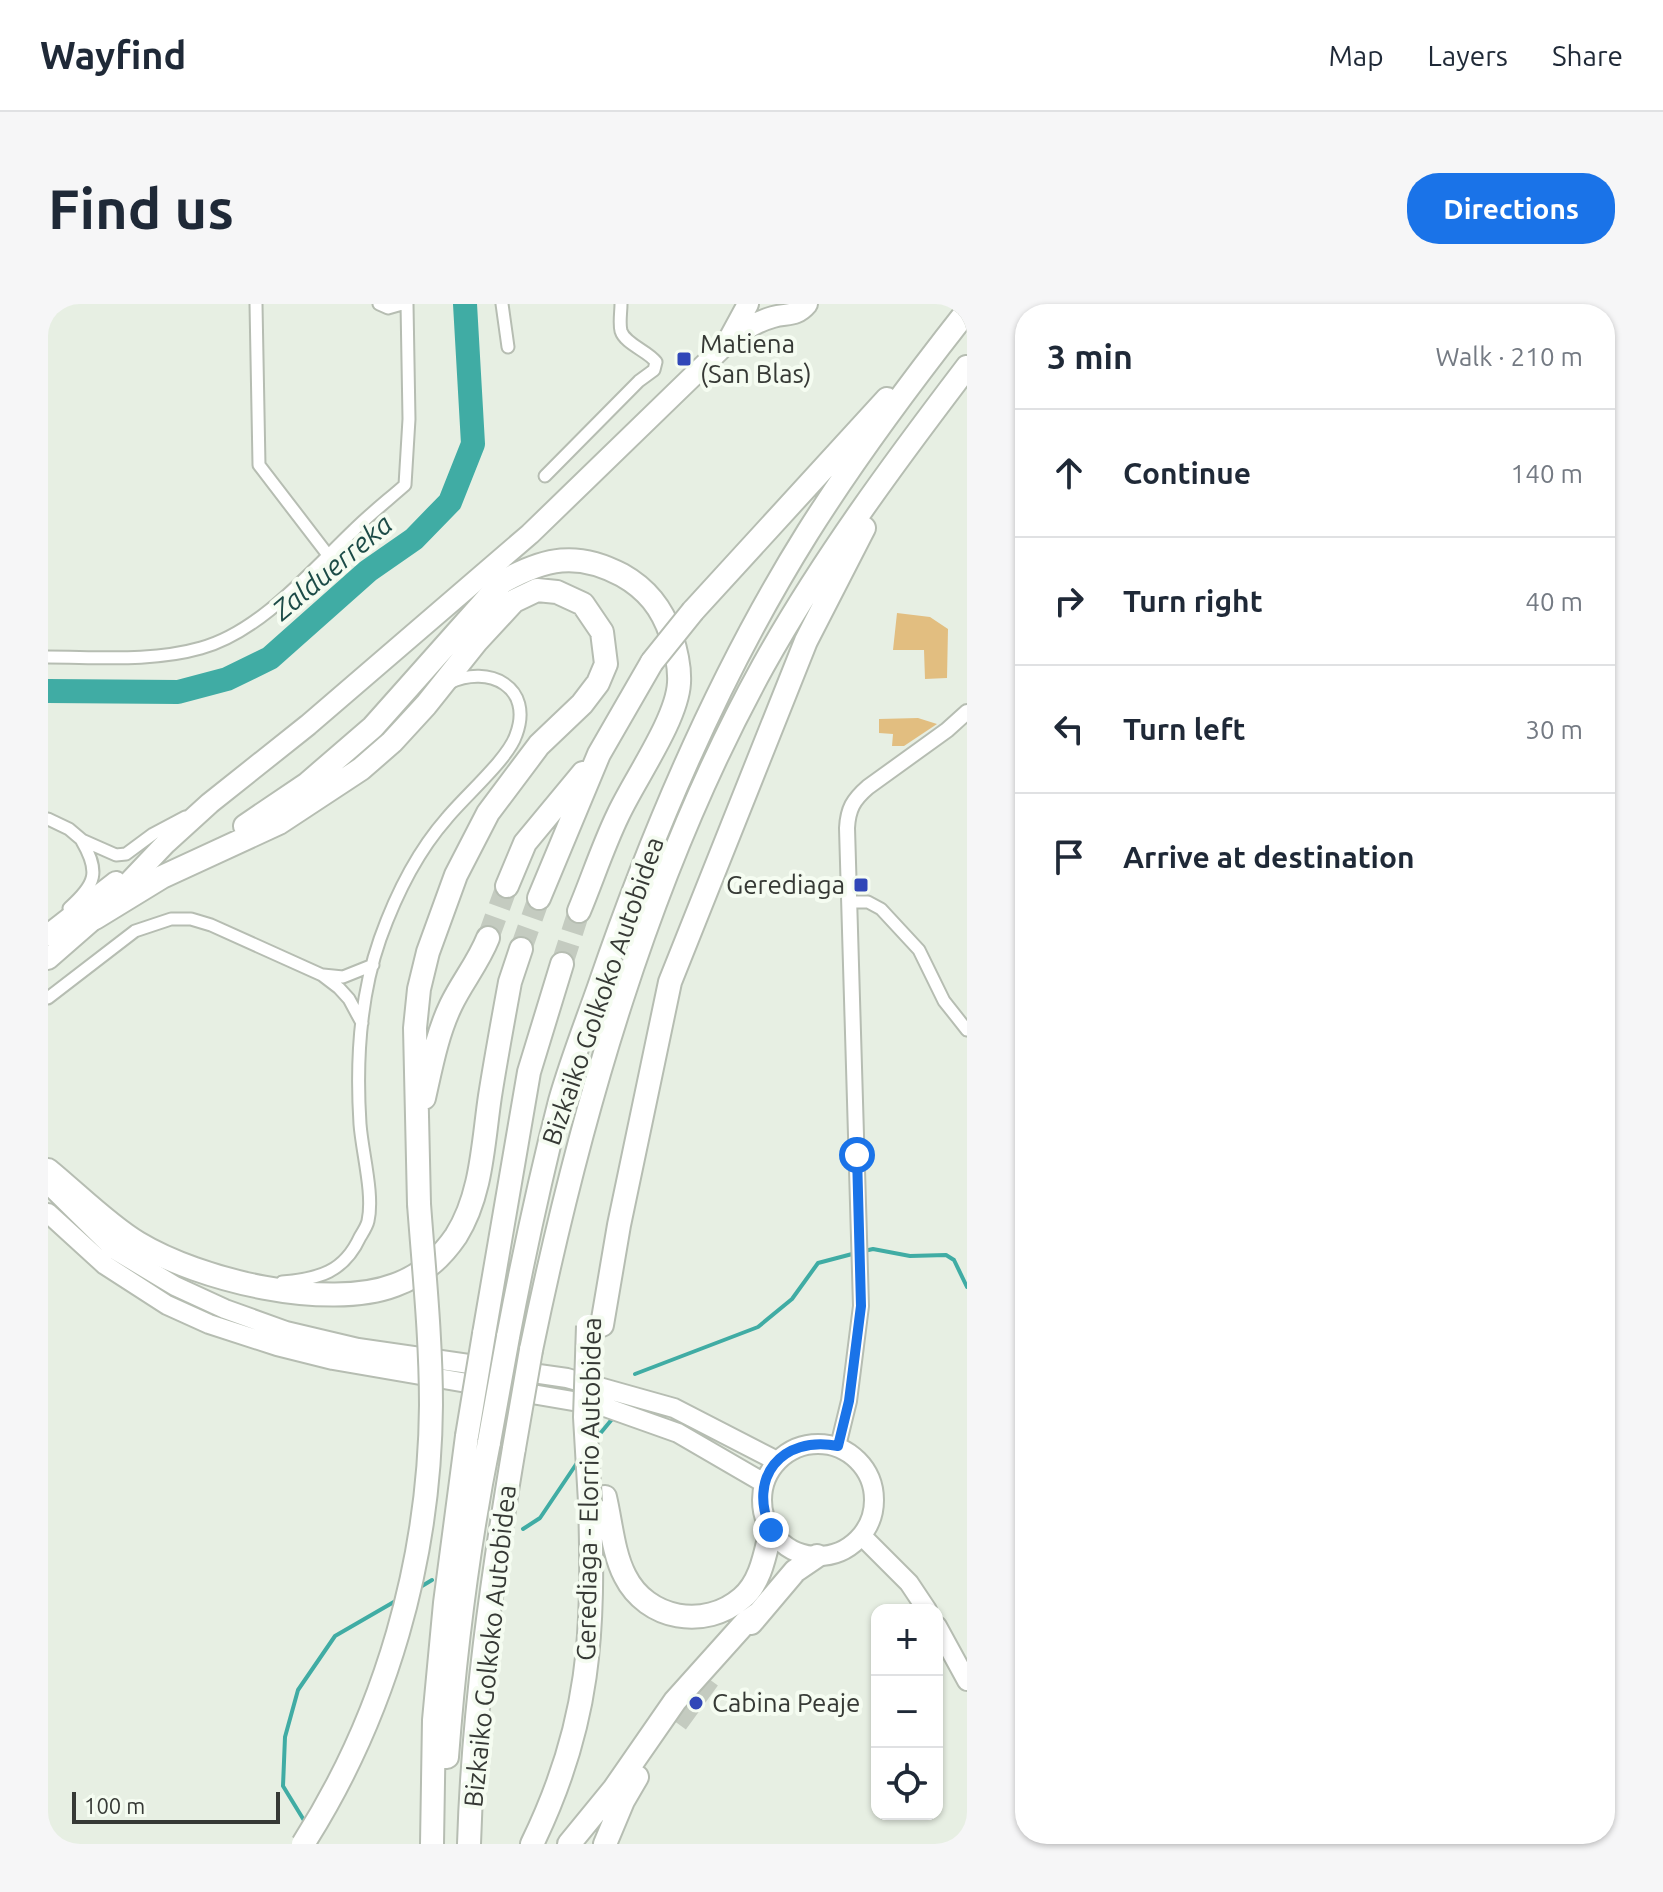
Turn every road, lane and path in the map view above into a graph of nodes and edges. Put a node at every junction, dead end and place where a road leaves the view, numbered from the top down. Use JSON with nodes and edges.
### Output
{"nodes":[{"id":1,"x":256,"y":304,"type":"edge"},
{"id":2,"x":379,"y":304,"type":"edge"},
{"id":3,"x":405,"y":304,"type":"edge"},
{"id":4,"x":502,"y":304,"type":"edge"},
{"id":5,"x":621,"y":304,"type":"edge"},
{"id":6,"x":748,"y":304,"type":"edge"},
{"id":7,"x":807,"y":304,"type":"edge"},
{"id":8,"x":769,"y":310,"type":"edge"},
{"id":9,"x":963,"y":317,"type":"edge"},
{"id":10,"x":727,"y":343,"type":"junction"},
{"id":11,"x":508,"y":347,"type":"dead end"},
{"id":12,"x":967,"y":367,"type":"edge"},
{"id":13,"x":894,"y":462,"type":"junction"},
{"id":14,"x":545,"y":476,"type":"dead end"},
{"id":15,"x":328,"y":555,"type":"junction"},
{"id":16,"x":48,"y":657,"type":"edge"},
{"id":17,"x":442,"y":687,"type":"junction"},
{"id":18,"x":967,"y":712,"type":"edge"},
{"id":19,"x":599,"y":754,"type":"junction"},
{"id":20,"x":210,"y":803,"type":"junction"},
{"id":21,"x":48,"y":819,"type":"edge"},
{"id":22,"x":82,"y":840,"type":"junction"},
{"id":23,"x":166,"y":843,"type":"junction"},
{"id":24,"x":162,"y":877,"type":"junction"},
{"id":25,"x":507,"y":886,"type":"tunnel mouth"},
{"id":26,"x":539,"y":898,"type":"tunnel mouth"},
{"id":27,"x":849,"y":902,"type":"junction"},
{"id":28,"x":579,"y":911,"type":"tunnel mouth"},
{"id":29,"x":95,"y":918,"type":"junction"},
{"id":30,"x":48,"y":929,"type":"edge"},
{"id":31,"x":48,"y":935,"type":"edge"},
{"id":32,"x":488,"y":938,"type":"tunnel mouth"},
{"id":33,"x":521,"y":949,"type":"tunnel mouth"},
{"id":34,"x":48,"y":959,"type":"edge"},
{"id":35,"x":562,"y":964,"type":"tunnel mouth"},
{"id":36,"x":373,"y":965,"type":"junction"},
{"id":37,"x":322,"y":975,"type":"junction"},
{"id":38,"x":48,"y":998,"type":"edge"},
{"id":39,"x":362,"y":1023,"type":"junction"},
{"id":40,"x":967,"y":1030,"type":"edge"},
{"id":41,"x":417,"y":1147,"type":"junction"},
{"id":42,"x":48,"y":1170,"type":"edge"},
{"id":43,"x":48,"y":1184,"type":"edge"},
{"id":44,"x":48,"y":1213,"type":"edge"},
{"id":45,"x":244,"y":1283,"type":"junction"},
{"id":46,"x":838,"y":1446,"type":"junction"},
{"id":47,"x":777,"y":1461,"type":"junction"},
{"id":48,"x":764,"y":1483,"type":"junction"},
{"id":49,"x":598,"y":1500,"type":"junction"},
{"id":50,"x":771,"y":1530,"type":"junction"},
{"id":51,"x":862,"y":1536,"type":"junction"},
{"id":52,"x":817,"y":1556,"type":"junction"},
{"id":53,"x":923,"y":1604,"type":"edge"},
{"id":54,"x":758,"y":1614,"type":"junction"},
{"id":55,"x":943,"y":1637,"type":"edge"},
{"id":56,"x":709,"y":1679,"type":"tunnel mouth"},
{"id":57,"x":967,"y":1681,"type":"edge"},
{"id":58,"x":677,"y":1723,"type":"tunnel mouth"},
{"id":59,"x":303,"y":1844,"type":"edge"},
{"id":60,"x":432,"y":1844,"type":"edge"},
{"id":61,"x":442,"y":1844,"type":"edge"},
{"id":62,"x":469,"y":1844,"type":"edge"},
{"id":63,"x":532,"y":1844,"type":"edge"},
{"id":64,"x":569,"y":1844,"type":"edge"},
{"id":65,"x":605,"y":1844,"type":"edge"}],
"edges":[{"from":1,"to":15,"type":"street"},
{"from":2,"to":3,"type":"street"},
{"from":3,"to":15,"type":"street"},
{"from":4,"to":11,"type":"street"},
{"from":5,"to":14,"type":"street"},
{"from":6,"to":10,"type":"highway"},
{"from":7,"to":8,"type":"highway"},
{"from":8,"to":10,"type":"highway"},
{"from":9,"to":19,"type":"highway","bridge":true},
{"from":9,"to":61,"type":"highway","name":"Bizkaiko Golkoko Autobidea","bridge":true},
{"from":10,"to":20,"type":"highway"},
{"from":12,"to":13,"type":"highway","name":"Bizkaiko Golkoko Autobidea"},
{"from":13,"to":49,"type":"highway"},
{"from":13,"to":62,"type":"highway","name":"Bizkaiko Golkoko Autobidea","bridge":true},
{"from":15,"to":16,"type":"street"},
{"from":17,"to":24,"type":"highway"},
{"from":17,"to":36,"type":"street"},
{"from":17,"to":41,"type":"highway"},
{"from":18,"to":27,"type":"street"},
{"from":19,"to":25,"type":"highway"},
{"from":19,"to":26,"type":"highway"},
{"from":20,"to":22,"type":"street"},
{"from":20,"to":23,"type":"highway"},
{"from":21,"to":22,"type":"street"},
{"from":22,"to":30,"type":"street"},
{"from":23,"to":29,"type":"highway"},
{"from":23,"to":31,"type":"highway"},
{"from":24,"to":28,"type":"highway"},
{"from":24,"to":29,"type":"highway"},
{"from":27,"to":40,"type":"street"},
{"from":27,"to":46,"type":"street"},
{"from":29,"to":34,"type":"highway"},
{"from":32,"to":41,"type":"highway"},
{"from":33,"to":45,"type":"highway"},
{"from":35,"to":60,"type":"highway","bridge":true},
{"from":36,"to":37,"type":"street"},
{"from":36,"to":39,"type":"street"},
{"from":37,"to":38,"type":"street"},
{"from":37,"to":39,"type":"street"},
{"from":39,"to":45,"type":"street"},
{"from":41,"to":59,"type":"highway","bridge":true},
{"from":42,"to":45,"type":"highway"},
{"from":43,"to":47,"type":"main road"},
{"from":44,"to":48,"type":"main road"},
{"from":46,"to":47,"type":"main road"},
{"from":46,"to":51,"type":"main road"},
{"from":47,"to":48,"type":"main road"},
{"from":48,"to":50,"type":"main road"},
{"from":49,"to":50,"type":"highway"},
{"from":49,"to":63,"type":"highway","name":"Gerediaga - Elorrio Autobidea"},
{"from":50,"to":52,"type":"main road"},
{"from":51,"to":52,"type":"main road"},
{"from":51,"to":53,"type":"main road"},
{"from":52,"to":54,"type":"highway"},
{"from":54,"to":56,"type":"highway"},
{"from":54,"to":64,"type":"highway"},
{"from":55,"to":57,"type":"main road"},
{"from":58,"to":65,"type":"highway"}]}
